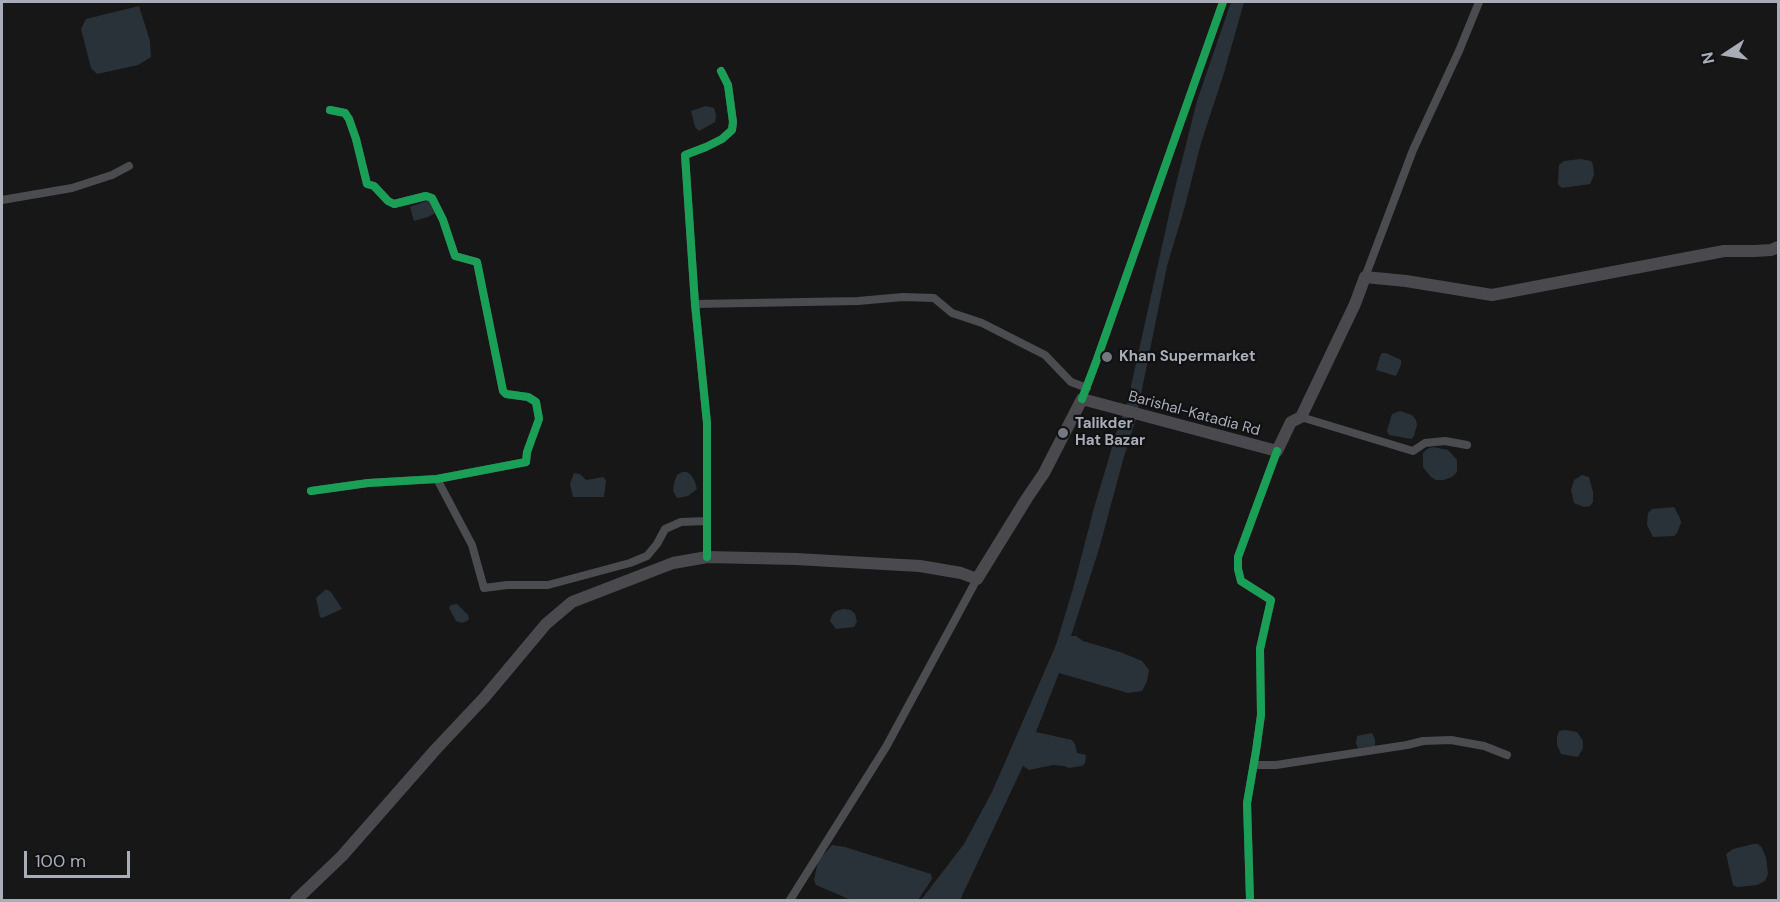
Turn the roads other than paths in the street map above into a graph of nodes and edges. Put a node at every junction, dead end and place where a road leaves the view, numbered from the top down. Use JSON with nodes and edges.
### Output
{"nodes":[{"id":1,"x":1223,"y":2,"type":"edge"},
{"id":2,"x":1479,"y":2,"type":"edge"},
{"id":3,"x":721,"y":71,"type":"dead end"},
{"id":4,"x":330,"y":110,"type":"dead end"},
{"id":5,"x":129,"y":166,"type":"dead end"},
{"id":6,"x":2,"y":200,"type":"edge"},
{"id":7,"x":1779,"y":247,"type":"edge"},
{"id":8,"x":1365,"y":277,"type":"junction"},
{"id":9,"x":695,"y":304,"type":"junction"},
{"id":10,"x":1084,"y":394,"type":"junction"},
{"id":11,"x":1301,"y":417,"type":"junction"},
{"id":12,"x":1467,"y":445,"type":"dead end"},
{"id":13,"x":1277,"y":451,"type":"junction"},
{"id":14,"x":437,"y":479,"type":"junction"},
{"id":15,"x":311,"y":491,"type":"dead end"},
{"id":16,"x":706,"y":521,"type":"junction"},
{"id":17,"x":706,"y":557,"type":"junction"},
{"id":18,"x":977,"y":579,"type":"junction"},
{"id":19,"x":1507,"y":755,"type":"dead end"},
{"id":20,"x":1254,"y":765,"type":"junction"},
{"id":21,"x":296,"y":900,"type":"edge"},
{"id":22,"x":790,"y":900,"type":"edge"},
{"id":23,"x":1250,"y":900,"type":"edge"}],
"edges":[{"from":1,"to":10,"type":"street"},
{"from":2,"to":8,"type":"street","name":"Barishal-Katadia Rd"},
{"from":3,"to":9,"type":"street"},
{"from":4,"to":14,"type":"street"},
{"from":5,"to":6,"type":"street"},
{"from":7,"to":8,"type":"main road"},
{"from":8,"to":11,"type":"main road","name":"Barishal-Katadia Rd"},
{"from":9,"to":10,"type":"street"},
{"from":9,"to":16,"type":"street"},
{"from":10,"to":13,"type":"main road","name":"Barishal-Katadia Rd"},
{"from":10,"to":18,"type":"main road"},
{"from":11,"to":12,"type":"street"},
{"from":11,"to":13,"type":"main road","name":"Barishal-Katadia Rd"},
{"from":13,"to":20,"type":"street"},
{"from":14,"to":15,"type":"street"},
{"from":14,"to":16,"type":"street"},
{"from":16,"to":17,"type":"street"},
{"from":17,"to":18,"type":"main road"},
{"from":17,"to":21,"type":"main road"},
{"from":18,"to":22,"type":"street"},
{"from":19,"to":20,"type":"street"},
{"from":20,"to":23,"type":"street"}]}
